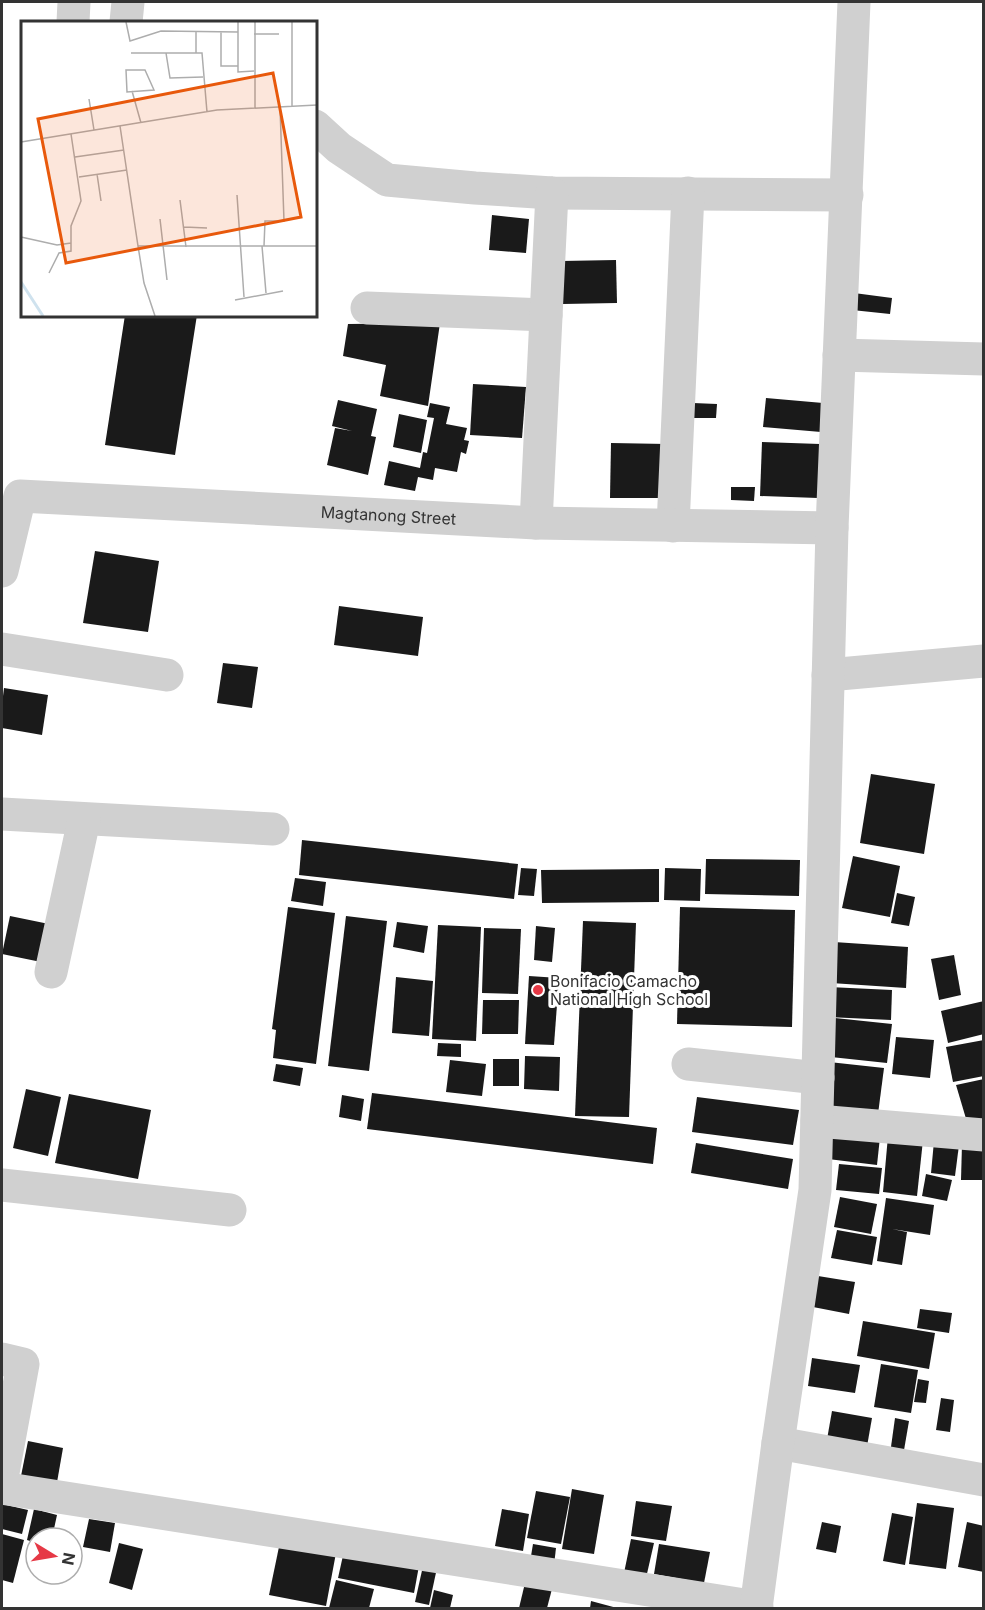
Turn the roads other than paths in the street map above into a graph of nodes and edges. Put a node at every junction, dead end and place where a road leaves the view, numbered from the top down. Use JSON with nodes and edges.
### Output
{"nodes":[{"id":1,"x":74,"y":2,"type":"edge"},
{"id":2,"x":128,"y":2,"type":"edge"},
{"id":3,"x":854,"y":2,"type":"edge"},
{"id":4,"x":73,"y":21,"type":"edge"},
{"id":5,"x":126,"y":21,"type":"edge"},
{"id":6,"x":316,"y":127,"type":"edge"},
{"id":7,"x":552,"y":193,"type":"junction"},
{"id":8,"x":688,"y":193,"type":"junction"},
{"id":9,"x":847,"y":195,"type":"junction"},
{"id":10,"x":367,"y":308,"type":"dead end"},
{"id":11,"x":546,"y":315,"type":"junction"},
{"id":12,"x":839,"y":355,"type":"junction"},
{"id":13,"x":984,"y":359,"type":"edge"},
{"id":14,"x":11,"y":496,"type":"edge"},
{"id":15,"x":536,"y":523,"type":"junction"},
{"id":16,"x":673,"y":526,"type":"junction"},
{"id":17,"x":832,"y":528,"type":"junction"},
{"id":18,"x":2,"y":571,"type":"edge"},
{"id":19,"x":2,"y":649,"type":"edge"},
{"id":20,"x":984,"y":661,"type":"edge"},
{"id":21,"x":167,"y":675,"type":"dead end"},
{"id":22,"x":828,"y":675,"type":"junction"},
{"id":23,"x":2,"y":814,"type":"edge"},
{"id":24,"x":84,"y":820,"type":"junction"},
{"id":25,"x":273,"y":829,"type":"dead end"},
{"id":26,"x":51,"y":972,"type":"dead end"},
{"id":27,"x":688,"y":1064,"type":"dead end"},
{"id":28,"x":818,"y":1078,"type":"junction"},
{"id":29,"x":817,"y":1121,"type":"junction"},
{"id":30,"x":984,"y":1136,"type":"edge"},
{"id":31,"x":2,"y":1185,"type":"edge"},
{"id":32,"x":230,"y":1210,"type":"dead end"},
{"id":33,"x":2,"y":1359,"type":"edge"},
{"id":34,"x":778,"y":1443,"type":"junction"},
{"id":35,"x":2,"y":1478,"type":"edge"},
{"id":36,"x":984,"y":1480,"type":"edge"},
{"id":37,"x":2,"y":1488,"type":"edge"},
{"id":38,"x":756,"y":1608,"type":"edge"}],
"edges":[{"from":1,"to":4,"type":"street"},
{"from":2,"to":5,"type":"street"},
{"from":3,"to":9,"type":"street"},
{"from":6,"to":7,"type":"street"},
{"from":7,"to":8,"type":"street"},
{"from":7,"to":11,"type":"street"},
{"from":8,"to":9,"type":"street"},
{"from":8,"to":16,"type":"street"},
{"from":9,"to":12,"type":"street"},
{"from":10,"to":11,"type":"street"},
{"from":11,"to":15,"type":"street"},
{"from":12,"to":13,"type":"street"},
{"from":12,"to":17,"type":"street"},
{"from":14,"to":15,"type":"street","name":"Magtanong Street"},
{"from":14,"to":18,"type":"street","name":"Magtanong Street"},
{"from":15,"to":16,"type":"street","name":"Magtanong Street"},
{"from":16,"to":17,"type":"street","name":"Magtanong Street"},
{"from":17,"to":22,"type":"street"},
{"from":19,"to":21,"type":"street"},
{"from":20,"to":22,"type":"street"},
{"from":22,"to":28,"type":"street"},
{"from":23,"to":24,"type":"street"},
{"from":24,"to":25,"type":"street"},
{"from":24,"to":26,"type":"street"},
{"from":27,"to":28,"type":"street"},
{"from":28,"to":29,"type":"street"},
{"from":29,"to":30,"type":"street"},
{"from":29,"to":34,"type":"street"},
{"from":31,"to":32,"type":"street"},
{"from":33,"to":35,"type":"street"},
{"from":34,"to":36,"type":"street"},
{"from":34,"to":38,"type":"street"},
{"from":37,"to":38,"type":"street"}]}
